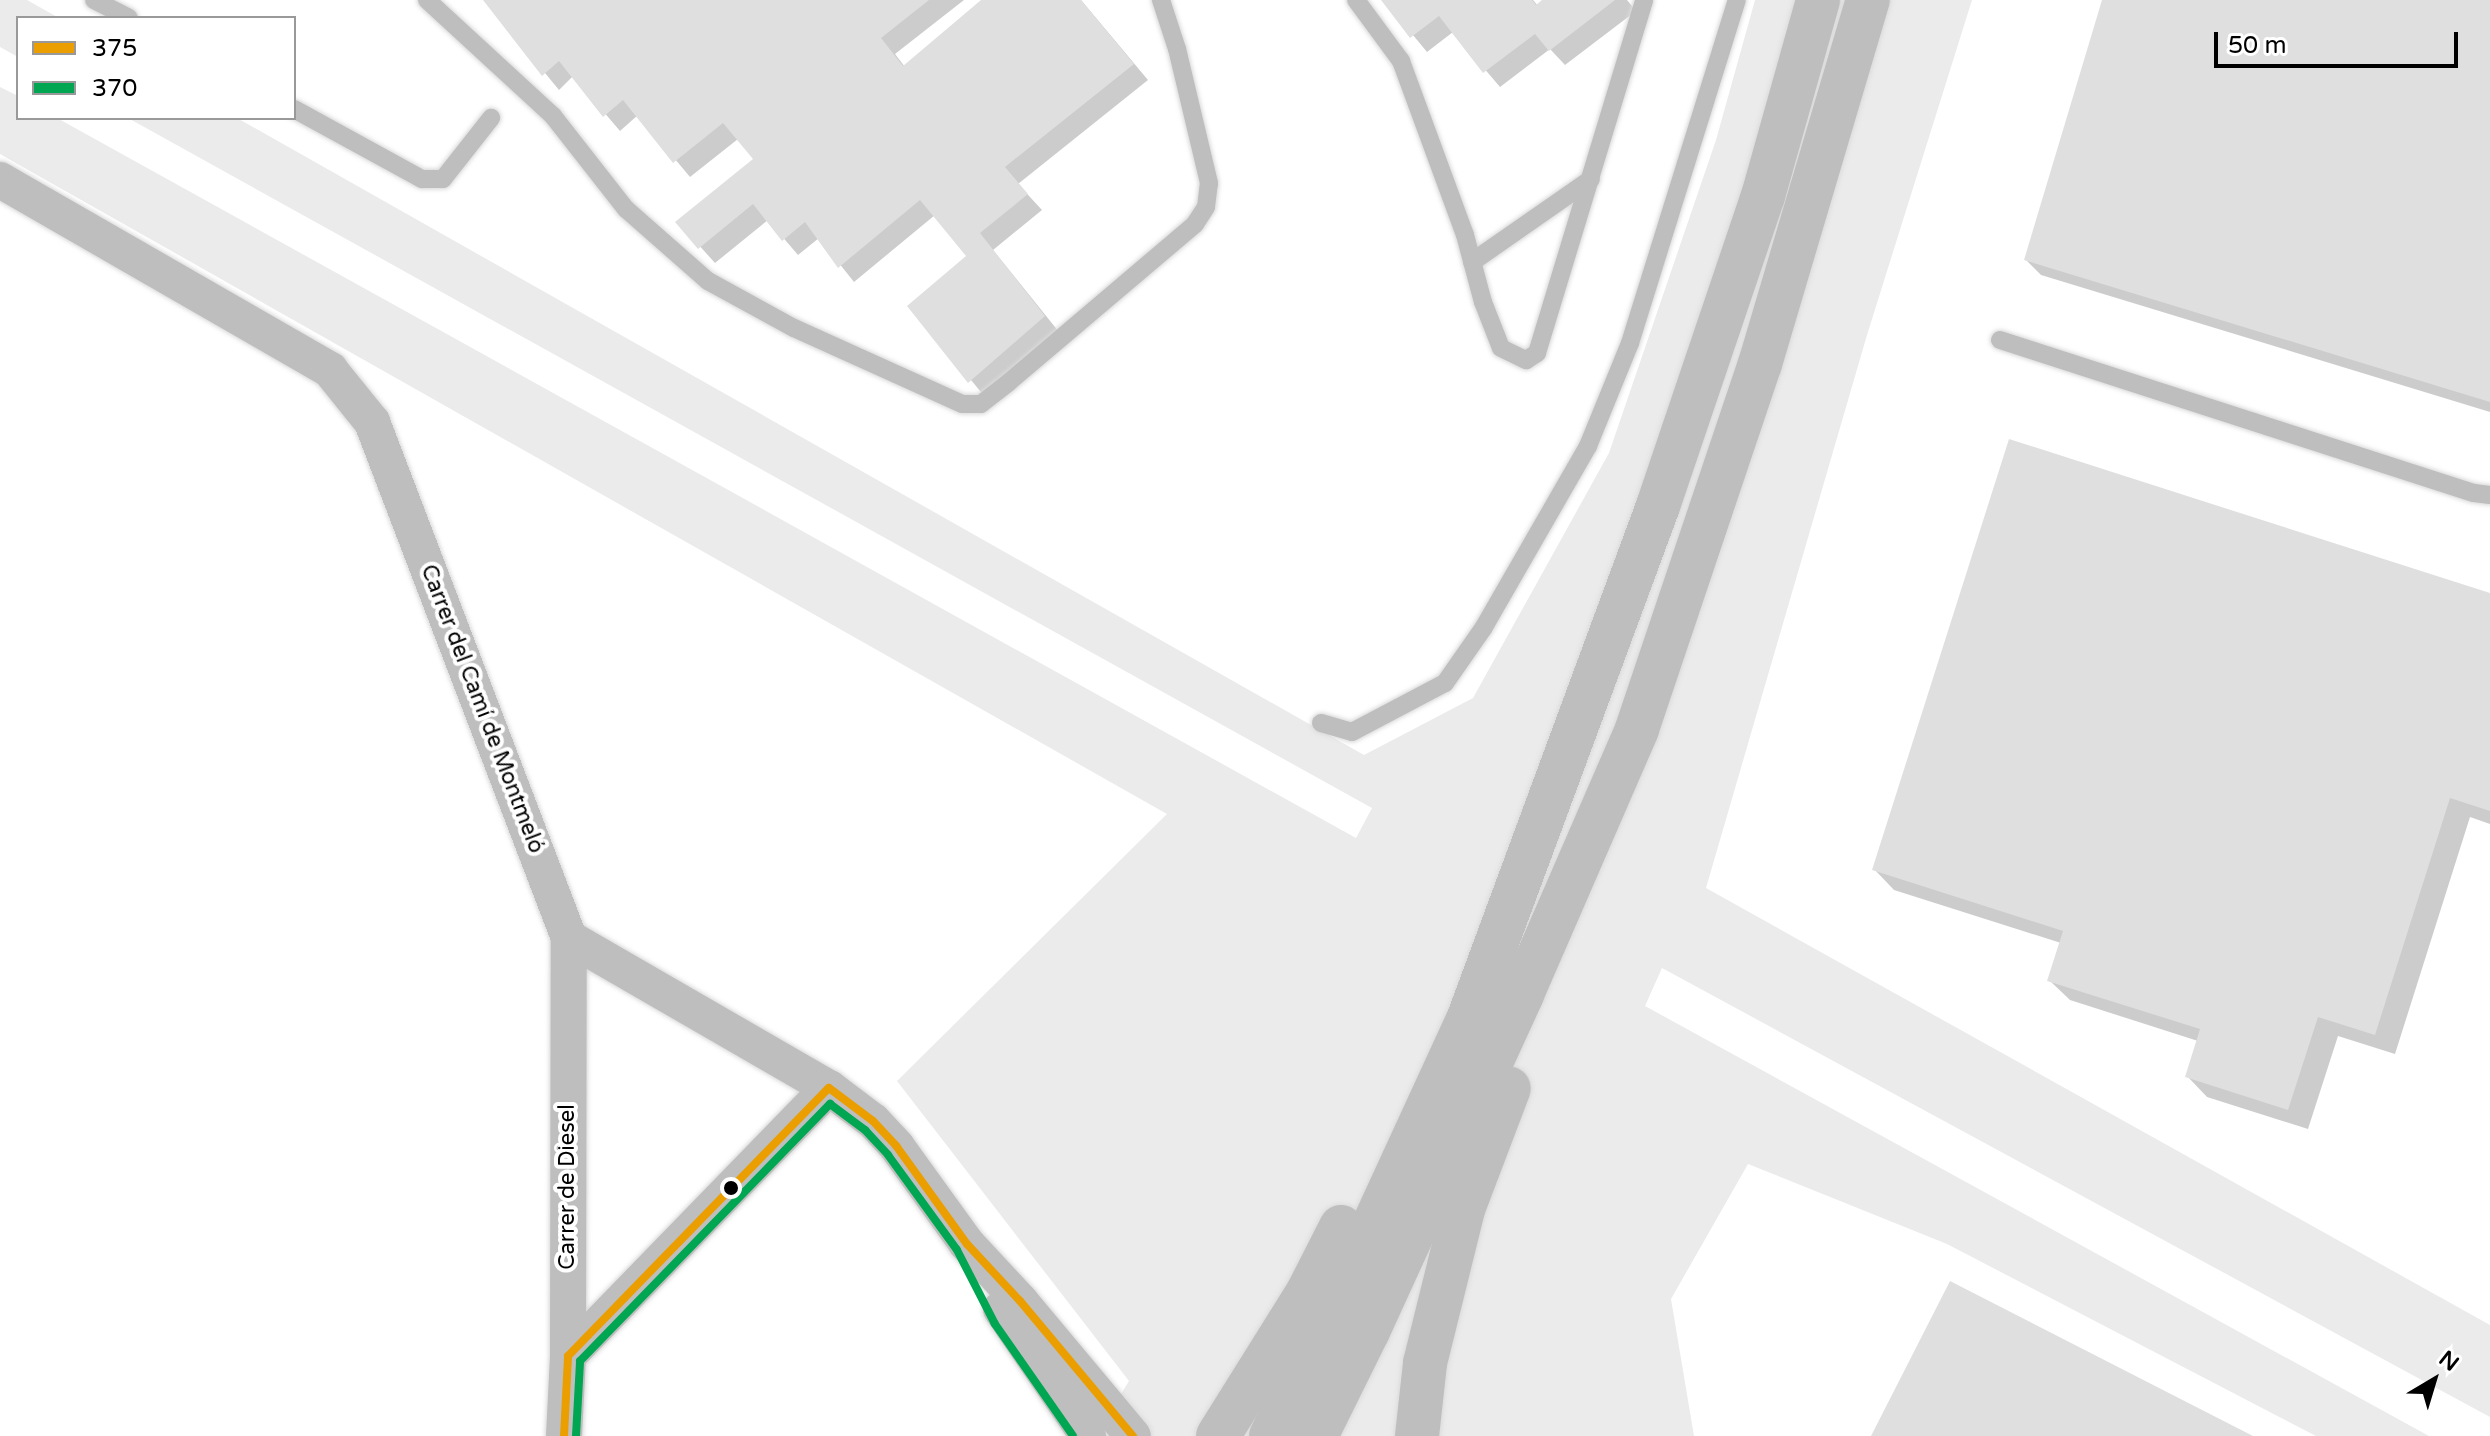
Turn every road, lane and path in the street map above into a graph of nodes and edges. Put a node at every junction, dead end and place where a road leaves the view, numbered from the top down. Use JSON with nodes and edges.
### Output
{"nodes":[{"id":1,"x":94,"y":0,"type":"edge"},
{"id":2,"x":427,"y":0,"type":"edge"},
{"id":3,"x":1161,"y":0,"type":"edge"},
{"id":4,"x":1356,"y":0,"type":"edge"},
{"id":5,"x":1644,"y":0,"type":"edge"},
{"id":6,"x":1737,"y":0,"type":"edge"},
{"id":7,"x":1818,"y":0,"type":"edge"},
{"id":8,"x":1868,"y":0,"type":"edge"},
{"id":9,"x":125,"y":16,"type":"edge"},
{"id":10,"x":296,"y":110,"type":"edge"},
{"id":11,"x":491,"y":118,"type":"dead end"},
{"id":12,"x":1591,"y":179,"type":"junction"},
{"id":13,"x":0,"y":180,"type":"edge"},
{"id":14,"x":1472,"y":262,"type":"junction"},
{"id":15,"x":2000,"y":340,"type":"dead end"},
{"id":16,"x":2490,"y":495,"type":"edge"},
{"id":17,"x":1321,"y":723,"type":"dead end"},
{"id":18,"x":1637,"y":729,"type":"junction"},
{"id":19,"x":1521,"y":872,"type":"junction"},
{"id":20,"x":569,"y":938,"type":"junction"},
{"id":21,"x":829,"y":1088,"type":"junction"},
{"id":22,"x":967,"y":1244,"type":"junction"},
{"id":23,"x":568,"y":1356,"type":"junction"},
{"id":24,"x":564,"y":1436,"type":"edge"},
{"id":25,"x":1088,"y":1436,"type":"edge"},
{"id":26,"x":1133,"y":1436,"type":"edge"},
{"id":27,"x":1218,"y":1436,"type":"edge"},
{"id":28,"x":1271,"y":1436,"type":"edge"},
{"id":29,"x":1316,"y":1436,"type":"edge"},
{"id":30,"x":1417,"y":1436,"type":"edge"}],
"edges":[{"from":1,"to":9,"type":"lane"},
{"from":2,"to":3,"type":"lane"},
{"from":4,"to":14,"type":"lane"},
{"from":5,"to":12,"type":"lane"},
{"from":6,"to":17,"type":"lane"},
{"from":7,"to":19,"type":"highway"},
{"from":8,"to":18,"type":"highway"},
{"from":10,"to":11,"type":"lane"},
{"from":12,"to":14,"type":"lane"},
{"from":12,"to":14,"type":"lane"},
{"from":13,"to":20,"type":"street","name":"Carrer del Camí de Montmeló"},
{"from":15,"to":16,"type":"lane"},
{"from":18,"to":29,"type":"highway"},
{"from":18,"to":30,"type":"highway"},
{"from":19,"to":27,"type":"highway"},
{"from":19,"to":28,"type":"highway"},
{"from":20,"to":21,"type":"street"},
{"from":20,"to":23,"type":"street","name":"Carrer de Diesel"},
{"from":21,"to":22,"type":"street"},
{"from":21,"to":23,"type":"street"},
{"from":22,"to":25,"type":"street"},
{"from":22,"to":26,"type":"street"},
{"from":23,"to":24,"type":"street","name":"Carrer de Diesel"}]}
